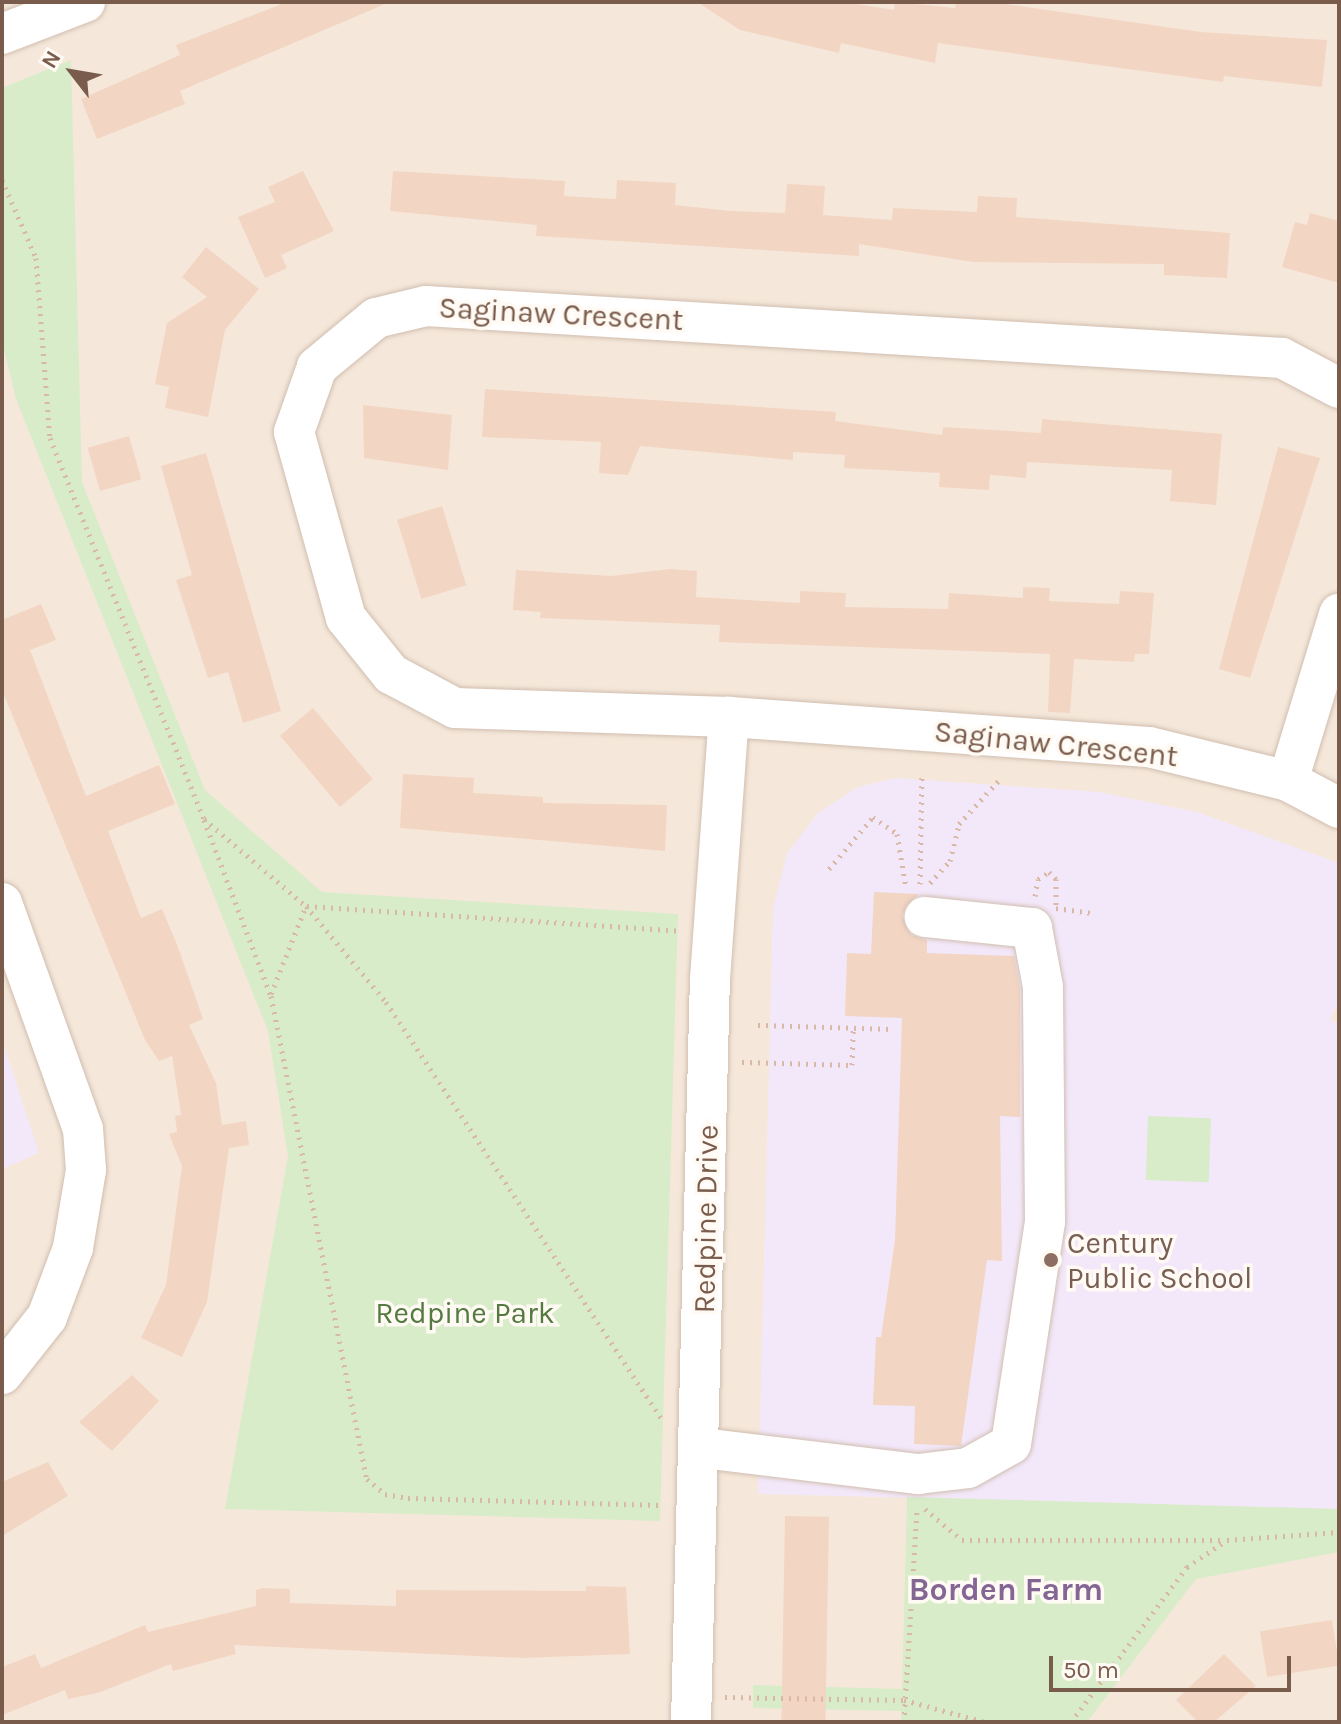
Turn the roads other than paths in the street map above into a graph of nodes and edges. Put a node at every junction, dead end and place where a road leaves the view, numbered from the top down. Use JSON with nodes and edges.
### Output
{"nodes":[{"id":1,"x":85,"y":2,"type":"edge"},
{"id":2,"x":2,"y":34,"type":"edge"},
{"id":3,"x":1339,"y":388,"type":"edge"},
{"id":4,"x":1339,"y":614,"type":"edge"},
{"id":5,"x":729,"y":717,"type":"junction"},
{"id":6,"x":1288,"y":781,"type":"junction"},
{"id":7,"x":1339,"y":808,"type":"edge"},
{"id":8,"x":923,"y":902,"type":"road end"},
{"id":9,"x":2,"y":903,"type":"edge"},
{"id":10,"x":2,"y":1374,"type":"edge"},
{"id":11,"x":687,"y":1442,"type":"junction"},
{"id":12,"x":691,"y":1709,"type":"edge"}],
"edges":[{"from":1,"to":2,"type":"street"},
{"from":3,"to":5,"type":"street","name":"Saginaw Crescent"},
{"from":4,"to":6,"type":"street"},
{"from":5,"to":6,"type":"street","name":"Saginaw Crescent"},
{"from":5,"to":11,"type":"street","name":"Redpine Drive"},
{"from":6,"to":7,"type":"street","name":"Saginaw Crescent"},
{"from":8,"to":11,"type":"street"},
{"from":9,"to":10,"type":"street"},
{"from":11,"to":12,"type":"street","name":"Redpine Drive"}]}
